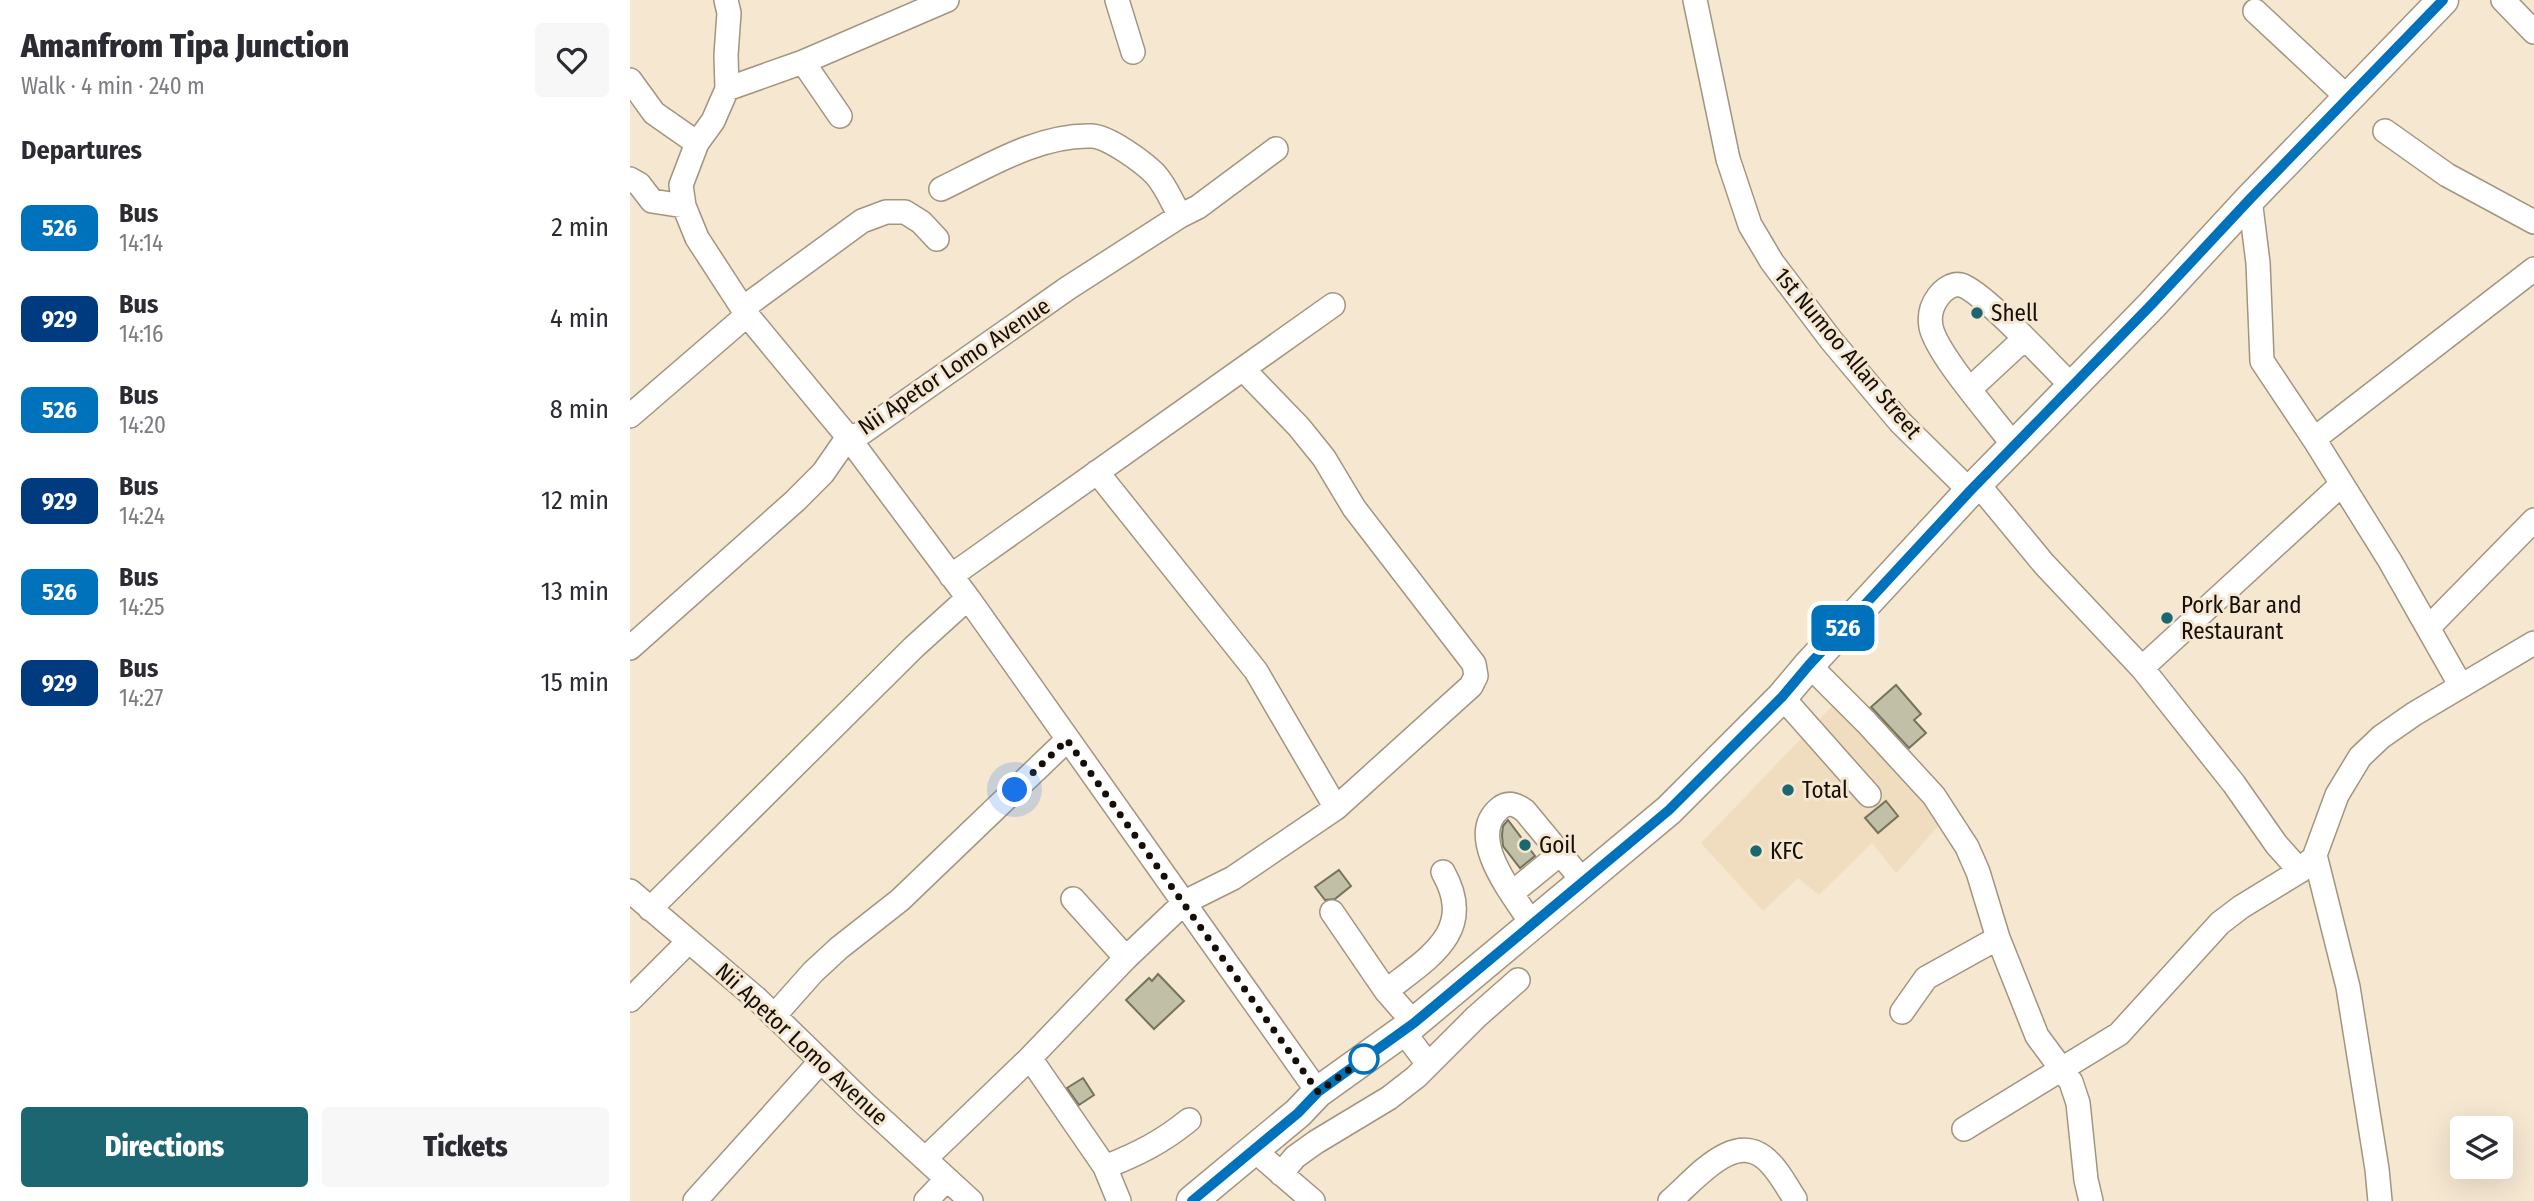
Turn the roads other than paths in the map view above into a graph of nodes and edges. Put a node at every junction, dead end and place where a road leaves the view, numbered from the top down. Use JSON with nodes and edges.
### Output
{"nodes":[{"id":1,"x":726,"y":0,"type":"edge"},
{"id":2,"x":947,"y":0,"type":"edge"},
{"id":3,"x":1117,"y":0,"type":"edge"},
{"id":4,"x":1695,"y":0,"type":"edge"},
{"id":5,"x":2443,"y":0,"type":"edge"},
{"id":6,"x":2503,"y":0,"type":"edge"},
{"id":7,"x":2255,"y":11,"type":"dead end"},
{"id":8,"x":2534,"y":33,"type":"edge"},
{"id":9,"x":1133,"y":52,"type":"dead end"},
{"id":10,"x":803,"y":62,"type":"junction"},
{"id":11,"x":630,"y":80,"type":"edge"},
{"id":12,"x":727,"y":89,"type":"junction"},
{"id":13,"x":2347,"y":97,"type":"junction"},
{"id":14,"x":840,"y":116,"type":"dead end"},
{"id":15,"x":2385,"y":131,"type":"dead end"},
{"id":16,"x":697,"y":143,"type":"junction"},
{"id":17,"x":1276,"y":149,"type":"dead end"},
{"id":18,"x":630,"y":179,"type":"edge"},
{"id":19,"x":941,"y":189,"type":"dead end"},
{"id":20,"x":2250,"y":199,"type":"junction"},
{"id":21,"x":684,"y":206,"type":"junction"},
{"id":22,"x":1180,"y":216,"type":"junction"},
{"id":23,"x":2534,"y":222,"type":"edge"},
{"id":24,"x":937,"y":239,"type":"dead end"},
{"id":25,"x":2534,"y":270,"type":"edge"},
{"id":26,"x":1333,"y":305,"type":"dead end"},
{"id":27,"x":745,"y":312,"type":"junction"},
{"id":28,"x":2024,"y":339,"type":"junction"},
{"id":29,"x":1243,"y":369,"type":"junction"},
{"id":30,"x":2073,"y":387,"type":"junction"},
{"id":31,"x":1971,"y":388,"type":"junction"},
{"id":32,"x":630,"y":416,"type":"edge"},
{"id":33,"x":848,"y":438,"type":"junction"},
{"id":34,"x":2314,"y":439,"type":"junction"},
{"id":35,"x":2014,"y":446,"type":"junction"},
{"id":36,"x":1097,"y":472,"type":"junction"},
{"id":37,"x":2342,"y":484,"type":"junction"},
{"id":38,"x":1973,"y":487,"type":"junction"},
{"id":39,"x":2534,"y":520,"type":"edge"},
{"id":40,"x":951,"y":576,"type":"junction"},
{"id":41,"x":968,"y":598,"type":"junction"},
{"id":42,"x":2428,"y":628,"type":"junction"},
{"id":43,"x":2533,"y":647,"type":"edge"},
{"id":44,"x":630,"y":648,"type":"edge"},
{"id":45,"x":1809,"y":665,"type":"junction"},
{"id":46,"x":2142,"y":668,"type":"junction"},
{"id":47,"x":2461,"y":686,"type":"junction"},
{"id":48,"x":1782,"y":697,"type":"junction"},
{"id":49,"x":1067,"y":740,"type":"junction"},
{"id":50,"x":1869,"y":795,"type":"dead end"},
{"id":51,"x":1336,"y":808,"type":"junction"},
{"id":52,"x":1560,"y":853,"type":"junction"},
{"id":53,"x":2307,"y":863,"type":"junction"},
{"id":54,"x":1443,"y":872,"type":"dead end"},
{"id":55,"x":1583,"y":881,"type":"junction"},
{"id":56,"x":630,"y":891,"type":"edge"},
{"id":57,"x":1512,"y":893,"type":"junction"},
{"id":58,"x":1073,"y":899,"type":"dead end"},
{"id":59,"x":1185,"y":902,"type":"junction"},
{"id":60,"x":650,"y":909,"type":"junction"},
{"id":61,"x":1332,"y":912,"type":"dead end"},
{"id":62,"x":1532,"y":924,"type":"junction"},
{"id":63,"x":1998,"y":937,"type":"junction"},
{"id":64,"x":689,"y":942,"type":"junction"},
{"id":65,"x":1126,"y":958,"type":"junction"},
{"id":66,"x":1518,"y":980,"type":"dead end"},
{"id":67,"x":1386,"y":991,"type":"junction"},
{"id":68,"x":630,"y":1000,"type":"edge"},
{"id":69,"x":1902,"y":1012,"type":"dead end"},
{"id":70,"x":774,"y":1016,"type":"junction"},
{"id":71,"x":1409,"y":1027,"type":"junction"},
{"id":72,"x":1030,"y":1058,"type":"junction"},
{"id":73,"x":821,"y":1061,"type":"junction"},
{"id":74,"x":1429,"y":1065,"type":"junction"},
{"id":75,"x":2061,"y":1069,"type":"junction"},
{"id":76,"x":1318,"y":1092,"type":"junction"},
{"id":77,"x":1189,"y":1120,"type":"dead end"},
{"id":78,"x":1964,"y":1129,"type":"dead end"},
{"id":79,"x":1254,"y":1150,"type":"junction"},
{"id":80,"x":926,"y":1158,"type":"junction"},
{"id":81,"x":1105,"y":1167,"type":"junction"},
{"id":82,"x":1281,"y":1174,"type":"junction"},
{"id":83,"x":947,"y":1178,"type":"junction"},
{"id":84,"x":1308,"y":1199,"type":"edge"},
{"id":85,"x":1795,"y":1199,"type":"dead end"},
{"id":86,"x":695,"y":1201,"type":"edge"},
{"id":87,"x":926,"y":1201,"type":"edge"},
{"id":88,"x":971,"y":1201,"type":"edge"},
{"id":89,"x":1119,"y":1201,"type":"edge"},
{"id":90,"x":1192,"y":1201,"type":"edge"},
{"id":91,"x":1670,"y":1201,"type":"edge"},
{"id":92,"x":2091,"y":1201,"type":"edge"},
{"id":93,"x":2380,"y":1201,"type":"edge"}],
"edges":[{"from":1,"to":12,"type":"street"},
{"from":2,"to":10,"type":"street"},
{"from":3,"to":9,"type":"street"},
{"from":4,"to":38,"type":"street","name":"1st Numoo Allan Street"},
{"from":5,"to":13,"type":"main road"},
{"from":6,"to":8,"type":"street"},
{"from":7,"to":13,"type":"street"},
{"from":10,"to":12,"type":"street"},
{"from":10,"to":14,"type":"street"},
{"from":11,"to":16,"type":"street"},
{"from":12,"to":16,"type":"street"},
{"from":13,"to":20,"type":"main road"},
{"from":15,"to":23,"type":"street"},
{"from":16,"to":21,"type":"street"},
{"from":17,"to":22,"type":"street","name":"Nii Apetor Lomo Avenue"},
{"from":18,"to":21,"type":"street"},
{"from":19,"to":22,"type":"street"},
{"from":20,"to":30,"type":"main road"},
{"from":20,"to":34,"type":"street"},
{"from":21,"to":27,"type":"street"},
{"from":22,"to":33,"type":"street","name":"Nii Apetor Lomo Avenue"},
{"from":24,"to":27,"type":"street"},
{"from":25,"to":34,"type":"street"},
{"from":26,"to":29,"type":"street"},
{"from":27,"to":32,"type":"street"},
{"from":27,"to":33,"type":"street"},
{"from":28,"to":30,"type":"street"},
{"from":28,"to":31,"type":"street"},
{"from":28,"to":31,"type":"street"},
{"from":29,"to":36,"type":"street"},
{"from":29,"to":51,"type":"street"},
{"from":30,"to":35,"type":"main road"},
{"from":31,"to":35,"type":"street"},
{"from":33,"to":40,"type":"street"},
{"from":33,"to":44,"type":"street","name":"Nii Apetor Lomo Avenue"},
{"from":34,"to":37,"type":"street"},
{"from":35,"to":38,"type":"main road"},
{"from":36,"to":40,"type":"street"},
{"from":36,"to":51,"type":"street"},
{"from":37,"to":42,"type":"street"},
{"from":37,"to":46,"type":"street"},
{"from":38,"to":45,"type":"main road"},
{"from":38,"to":46,"type":"street","name":"1st Numoo Allan Street"},
{"from":39,"to":42,"type":"street"},
{"from":40,"to":41,"type":"street"},
{"from":41,"to":49,"type":"street"},
{"from":41,"to":60,"type":"street"},
{"from":42,"to":47,"type":"street"},
{"from":43,"to":47,"type":"street"},
{"from":45,"to":48,"type":"main road"},
{"from":45,"to":63,"type":"street"},
{"from":46,"to":53,"type":"street","name":"1st Numoo Allan Street"},
{"from":47,"to":53,"type":"street"},
{"from":48,"to":50,"type":"street"},
{"from":48,"to":55,"type":"main road"},
{"from":49,"to":59,"type":"street"},
{"from":49,"to":70,"type":"street"},
{"from":51,"to":59,"type":"street"},
{"from":52,"to":55,"type":"street"},
{"from":52,"to":57,"type":"street"},
{"from":52,"to":57,"type":"street"},
{"from":53,"to":75,"type":"street"},
{"from":53,"to":93,"type":"street"},
{"from":54,"to":67,"type":"street"},
{"from":55,"to":62,"type":"main road"},
{"from":56,"to":60,"type":"street","name":"Nii Apetor Lomo Avenue"},
{"from":57,"to":62,"type":"street"},
{"from":58,"to":65,"type":"street"},
{"from":59,"to":65,"type":"street"},
{"from":59,"to":76,"type":"street"},
{"from":60,"to":64,"type":"street","name":"Nii Apetor Lomo Avenue"},
{"from":61,"to":67,"type":"street"},
{"from":62,"to":71,"type":"main road"},
{"from":63,"to":69,"type":"street"},
{"from":63,"to":75,"type":"street"},
{"from":64,"to":68,"type":"street"},
{"from":64,"to":70,"type":"street","name":"Nii Apetor Lomo Avenue"},
{"from":65,"to":72,"type":"street"},
{"from":66,"to":74,"type":"street"},
{"from":67,"to":71,"type":"street"},
{"from":70,"to":73,"type":"street","name":"Nii Apetor Lomo Avenue"},
{"from":71,"to":74,"type":"street"},
{"from":71,"to":76,"type":"main road"},
{"from":72,"to":80,"type":"street"},
{"from":72,"to":81,"type":"street"},
{"from":73,"to":80,"type":"street","name":"Nii Apetor Lomo Avenue"},
{"from":73,"to":86,"type":"street"},
{"from":74,"to":82,"type":"street"},
{"from":75,"to":78,"type":"street"},
{"from":75,"to":92,"type":"street"},
{"from":76,"to":79,"type":"main road"},
{"from":77,"to":81,"type":"street"},
{"from":79,"to":82,"type":"street"},
{"from":79,"to":90,"type":"main road"},
{"from":80,"to":83,"type":"street","name":"Nii Apetor Lomo Avenue"},
{"from":81,"to":89,"type":"street"},
{"from":82,"to":84,"type":"street"},
{"from":83,"to":87,"type":"street"},
{"from":83,"to":88,"type":"street","name":"Nii Apetor Lomo Avenue"},
{"from":85,"to":91,"type":"street"}]}
